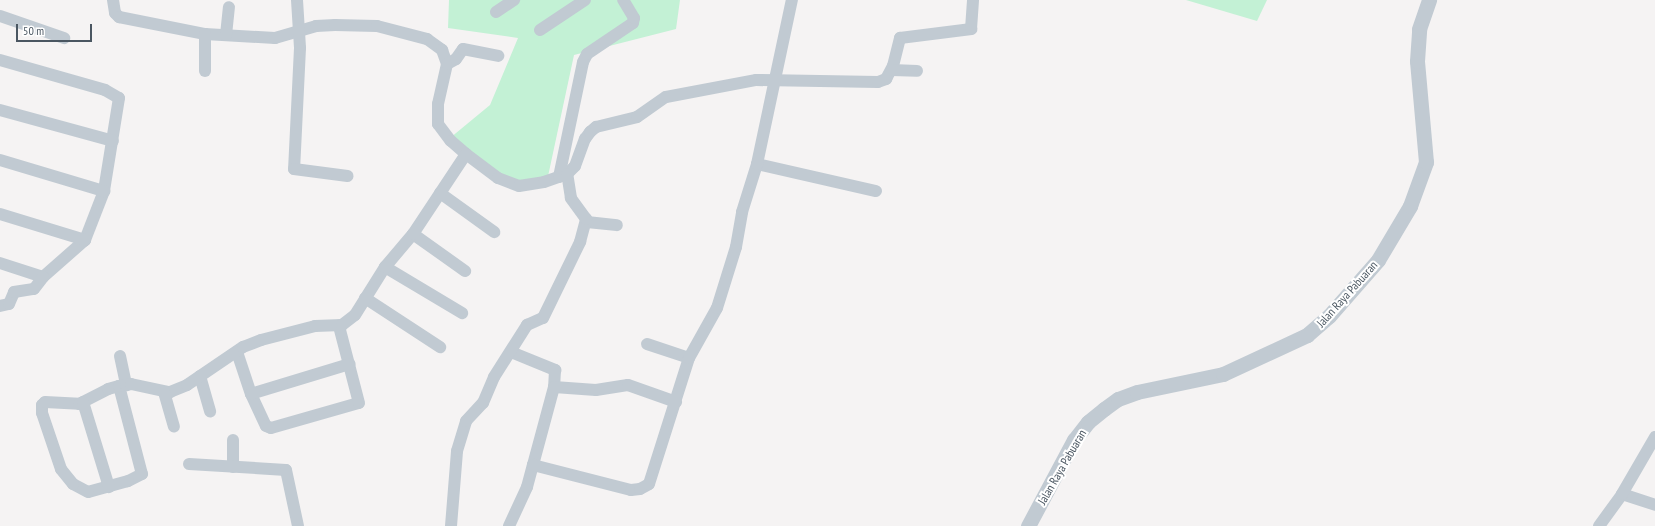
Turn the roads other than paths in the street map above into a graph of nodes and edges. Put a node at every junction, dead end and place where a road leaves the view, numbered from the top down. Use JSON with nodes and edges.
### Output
{"nodes":[{"id":1,"x":113,"y":0,"type":"edge"},
{"id":2,"x":297,"y":0,"type":"edge"},
{"id":3,"x":514,"y":0,"type":"edge"},
{"id":4,"x":585,"y":0,"type":"edge"},
{"id":5,"x":622,"y":0,"type":"edge"},
{"id":6,"x":792,"y":0,"type":"edge"},
{"id":7,"x":973,"y":0,"type":"edge"},
{"id":8,"x":1429,"y":0,"type":"edge"},
{"id":9,"x":229,"y":7,"type":"dead end"},
{"id":10,"x":496,"y":12,"type":"dead end"},
{"id":11,"x":0,"y":16,"type":"edge"},
{"id":12,"x":540,"y":30,"type":"dead end"},
{"id":13,"x":298,"y":31,"type":"junction"},
{"id":14,"x":205,"y":34,"type":"junction"},
{"id":15,"x":226,"y":35,"type":"junction"},
{"id":16,"x":64,"y":38,"type":"dead end"},
{"id":17,"x":498,"y":56,"type":"dead end"},
{"id":18,"x":0,"y":60,"type":"edge"},
{"id":19,"x":447,"y":64,"type":"junction"},
{"id":20,"x":892,"y":70,"type":"junction"},
{"id":21,"x":205,"y":71,"type":"dead end"},
{"id":22,"x":917,"y":71,"type":"dead end"},
{"id":23,"x":776,"y":79,"type":"junction"},
{"id":24,"x":0,"y":110,"type":"edge"},
{"id":25,"x":113,"y":141,"type":"junction"},
{"id":26,"x":466,"y":154,"type":"junction"},
{"id":27,"x":0,"y":160,"type":"edge"},
{"id":28,"x":757,"y":164,"type":"junction"},
{"id":29,"x":563,"y":175,"type":"junction"},
{"id":30,"x":348,"y":176,"type":"dead end"},
{"id":31,"x":104,"y":191,"type":"junction"},
{"id":32,"x":876,"y":191,"type":"dead end"},
{"id":33,"x":440,"y":193,"type":"junction"},
{"id":34,"x":0,"y":214,"type":"edge"},
{"id":35,"x":586,"y":222,"type":"junction"},
{"id":36,"x":617,"y":225,"type":"dead end"},
{"id":37,"x":494,"y":232,"type":"dead end"},
{"id":38,"x":413,"y":234,"type":"junction"},
{"id":39,"x":85,"y":240,"type":"junction"},
{"id":40,"x":0,"y":263,"type":"edge"},
{"id":41,"x":385,"y":267,"type":"junction"},
{"id":42,"x":464,"y":271,"type":"dead end"},
{"id":43,"x":43,"y":277,"type":"junction"},
{"id":44,"x":365,"y":298,"type":"junction"},
{"id":45,"x":0,"y":306,"type":"edge"},
{"id":46,"x":462,"y":313,"type":"dead end"},
{"id":47,"x":339,"y":326,"type":"junction"},
{"id":48,"x":647,"y":344,"type":"dead end"},
{"id":49,"x":440,"y":347,"type":"dead end"},
{"id":50,"x":237,"y":352,"type":"junction"},
{"id":51,"x":511,"y":352,"type":"junction"},
{"id":52,"x":120,"y":356,"type":"dead end"},
{"id":53,"x":689,"y":358,"type":"junction"},
{"id":54,"x":350,"y":364,"type":"junction"},
{"id":55,"x":200,"y":376,"type":"junction"},
{"id":56,"x":122,"y":386,"type":"junction"},
{"id":57,"x":554,"y":387,"type":"junction"},
{"id":58,"x":164,"y":392,"type":"junction"},
{"id":59,"x":251,"y":394,"type":"junction"},
{"id":60,"x":83,"y":402,"type":"junction"},
{"id":61,"x":676,"y":402,"type":"junction"},
{"id":62,"x":210,"y":412,"type":"dead end"},
{"id":63,"x":174,"y":427,"type":"dead end"},
{"id":64,"x":1655,"y":436,"type":"edge"},
{"id":65,"x":233,"y":440,"type":"dead end"},
{"id":66,"x":189,"y":464,"type":"dead end"},
{"id":67,"x":533,"y":465,"type":"junction"},
{"id":68,"x":233,"y":467,"type":"junction"},
{"id":69,"x":109,"y":487,"type":"junction"},
{"id":70,"x":1622,"y":494,"type":"junction"},
{"id":71,"x":1655,"y":505,"type":"edge"},
{"id":72,"x":298,"y":526,"type":"edge"},
{"id":73,"x":451,"y":526,"type":"edge"},
{"id":74,"x":509,"y":526,"type":"edge"},
{"id":75,"x":1028,"y":526,"type":"edge"},
{"id":76,"x":1599,"y":526,"type":"edge"}],
"edges":[{"from":1,"to":14,"type":"street"},
{"from":2,"to":13,"type":"street"},
{"from":3,"to":10,"type":"street"},
{"from":4,"to":12,"type":"street"},
{"from":5,"to":29,"type":"street"},
{"from":6,"to":23,"type":"street"},
{"from":7,"to":20,"type":"street"},
{"from":8,"to":75,"type":"street","name":"Jalan Raya Pabuaran"},
{"from":9,"to":15,"type":"street"},
{"from":11,"to":16,"type":"street"},
{"from":13,"to":15,"type":"street"},
{"from":13,"to":19,"type":"street"},
{"from":13,"to":30,"type":"street"},
{"from":14,"to":15,"type":"street"},
{"from":14,"to":21,"type":"street"},
{"from":17,"to":19,"type":"street"},
{"from":18,"to":25,"type":"street"},
{"from":19,"to":26,"type":"street"},
{"from":20,"to":22,"type":"street"},
{"from":20,"to":23,"type":"street"},
{"from":23,"to":28,"type":"street"},
{"from":23,"to":29,"type":"street"},
{"from":24,"to":25,"type":"street"},
{"from":25,"to":31,"type":"street"},
{"from":26,"to":29,"type":"street"},
{"from":26,"to":33,"type":"street"},
{"from":27,"to":31,"type":"street"},
{"from":28,"to":32,"type":"street"},
{"from":28,"to":53,"type":"street"},
{"from":29,"to":35,"type":"street"},
{"from":31,"to":39,"type":"street"},
{"from":33,"to":37,"type":"street"},
{"from":33,"to":38,"type":"street"},
{"from":34,"to":39,"type":"street"},
{"from":35,"to":36,"type":"street"},
{"from":35,"to":51,"type":"street"},
{"from":38,"to":41,"type":"street"},
{"from":38,"to":42,"type":"street"},
{"from":39,"to":43,"type":"street"},
{"from":40,"to":43,"type":"street"},
{"from":41,"to":44,"type":"street"},
{"from":41,"to":46,"type":"street"},
{"from":43,"to":45,"type":"street"},
{"from":44,"to":47,"type":"street"},
{"from":44,"to":49,"type":"street"},
{"from":47,"to":50,"type":"street"},
{"from":47,"to":54,"type":"street"},
{"from":48,"to":53,"type":"street"},
{"from":50,"to":55,"type":"street"},
{"from":50,"to":59,"type":"street"},
{"from":51,"to":57,"type":"street"},
{"from":51,"to":73,"type":"street"},
{"from":52,"to":56,"type":"street"},
{"from":53,"to":61,"type":"street"},
{"from":54,"to":59,"type":"street"},
{"from":54,"to":59,"type":"street"},
{"from":55,"to":58,"type":"street"},
{"from":55,"to":62,"type":"street"},
{"from":56,"to":58,"type":"street"},
{"from":56,"to":60,"type":"street"},
{"from":56,"to":69,"type":"street"},
{"from":57,"to":61,"type":"street"},
{"from":57,"to":67,"type":"street"},
{"from":58,"to":63,"type":"street"},
{"from":60,"to":69,"type":"street"},
{"from":60,"to":69,"type":"street"},
{"from":61,"to":67,"type":"street"},
{"from":64,"to":70,"type":"street"},
{"from":65,"to":68,"type":"street"},
{"from":66,"to":68,"type":"street"},
{"from":67,"to":74,"type":"street"},
{"from":68,"to":72,"type":"street"},
{"from":70,"to":71,"type":"street"},
{"from":70,"to":76,"type":"street"}]}
